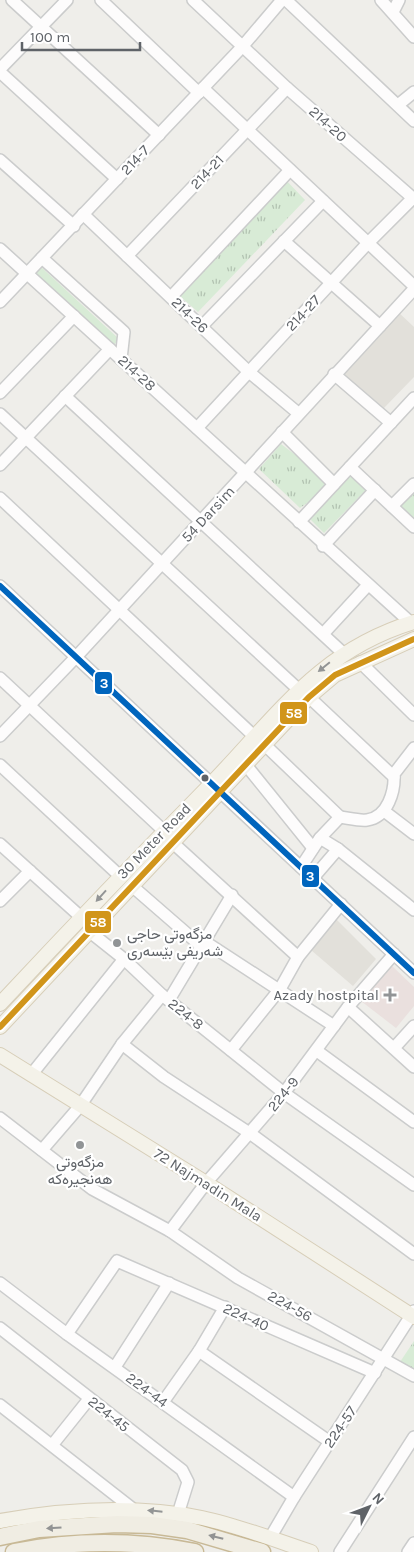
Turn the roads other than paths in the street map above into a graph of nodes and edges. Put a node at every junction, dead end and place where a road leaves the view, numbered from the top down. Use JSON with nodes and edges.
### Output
{"nodes":[{"id":1,"x":12,"y":0,"type":"edge"},
{"id":2,"x":67,"y":0,"type":"edge"},
{"id":3,"x":101,"y":0,"type":"edge"},
{"id":4,"x":193,"y":0,"type":"edge"},
{"id":5,"x":282,"y":0,"type":"edge"},
{"id":6,"x":286,"y":0,"type":"edge"},
{"id":7,"x":381,"y":0,"type":"edge"},
{"id":8,"x":398,"y":0,"type":"edge"},
{"id":9,"x":393,"y":12,"type":"junction"},
{"id":10,"x":41,"y":27,"type":"junction"},
{"id":11,"x":414,"y":37,"type":"edge"},
{"id":12,"x":242,"y":47,"type":"junction"},
{"id":13,"x":0,"y":70,"type":"edge"},
{"id":14,"x":287,"y":88,"type":"junction"},
{"id":15,"x":201,"y":91,"type":"junction"},
{"id":16,"x":414,"y":92,"type":"edge"},
{"id":17,"x":398,"y":106,"type":"junction"},
{"id":18,"x":414,"y":121,"type":"edge"},
{"id":19,"x":248,"y":129,"type":"junction"},
{"id":20,"x":159,"y":135,"type":"junction"},
{"id":21,"x":0,"y":160,"type":"edge"},
{"id":22,"x":290,"y":170,"type":"junction"},
{"id":23,"x":117,"y":179,"type":"junction"},
{"id":24,"x":413,"y":199,"type":"edge"},
{"id":25,"x":323,"y":201,"type":"junction"},
{"id":26,"x":83,"y":214,"type":"junction"},
{"id":27,"x":74,"y":226,"type":"junction"},
{"id":28,"x":284,"y":241,"type":"junction"},
{"id":29,"x":367,"y":244,"type":"junction"},
{"id":30,"x":0,"y":248,"type":"edge"},
{"id":31,"x":127,"y":256,"type":"junction"},
{"id":32,"x":42,"y":258,"type":"junction"},
{"id":33,"x":27,"y":273,"type":"junction"},
{"id":34,"x":330,"y":284,"type":"junction"},
{"id":35,"x":414,"y":288,"type":"edge"},
{"id":36,"x":170,"y":297,"type":"junction"},
{"id":37,"x":0,"y":302,"type":"edge"},
{"id":38,"x":74,"y":316,"type":"junction"},
{"id":39,"x":202,"y":326,"type":"junction"},
{"id":40,"x":380,"y":326,"type":"junction"},
{"id":41,"x":110,"y":349,"type":"junction"},
{"id":42,"x":121,"y":359,"type":"junction"},
{"id":43,"x":249,"y":372,"type":"junction"},
{"id":44,"x":334,"y":374,"type":"junction"},
{"id":45,"x":0,"y":394,"type":"edge"},
{"id":46,"x":65,"y":396,"type":"junction"},
{"id":47,"x":414,"y":398,"type":"edge"},
{"id":48,"x":0,"y":414,"type":"edge"},
{"id":49,"x":298,"y":414,"type":"junction"},
{"id":50,"x":391,"y":422,"type":"junction"},
{"id":51,"x":197,"y":428,"type":"junction"},
{"id":52,"x":282,"y":432,"type":"junction"},
{"id":53,"x":26,"y":437,"type":"junction"},
{"id":54,"x":0,"y":465,"type":"edge"},
{"id":55,"x":350,"y":467,"type":"junction"},
{"id":56,"x":246,"y":474,"type":"junction"},
{"id":57,"x":334,"y":484,"type":"junction"},
{"id":58,"x":414,"y":484,"type":"edge"},
{"id":59,"x":375,"y":490,"type":"junction"},
{"id":60,"x":0,"y":498,"type":"edge"},
{"id":61,"x":392,"y":506,"type":"junction"},
{"id":62,"x":201,"y":522,"type":"junction"},
{"id":63,"x":299,"y":522,"type":"junction"},
{"id":64,"x":414,"y":526,"type":"edge"},
{"id":65,"x":324,"y":546,"type":"junction"},
{"id":66,"x":162,"y":563,"type":"junction"},
{"id":67,"x":368,"y":585,"type":"junction"},
{"id":68,"x":0,"y":586,"type":"edge"},
{"id":69,"x":120,"y":610,"type":"junction"},
{"id":70,"x":412,"y":620,"type":"edge"},
{"id":71,"x":322,"y":634,"type":"junction"},
{"id":72,"x":378,"y":635,"type":"junction"},
{"id":73,"x":414,"y":639,"type":"edge"},
{"id":74,"x":385,"y":651,"type":"junction"},
{"id":75,"x":343,"y":653,"type":"junction"},
{"id":76,"x":76,"y":658,"type":"junction"},
{"id":77,"x":360,"y":662,"type":"junction"},
{"id":78,"x":0,"y":678,"type":"edge"},
{"id":79,"x":304,"y":693,"type":"junction"},
{"id":80,"x":29,"y":705,"type":"junction"},
{"id":81,"x":414,"y":714,"type":"edge"},
{"id":82,"x":0,"y":736,"type":"edge"},
{"id":83,"x":260,"y":741,"type":"junction"},
{"id":84,"x":412,"y":754,"type":"edge"},
{"id":85,"x":0,"y":765,"type":"edge"},
{"id":86,"x":246,"y":765,"type":"junction"},
{"id":87,"x":394,"y":777,"type":"junction"},
{"id":88,"x":216,"y":787,"type":"junction"},
{"id":89,"x":384,"y":811,"type":"junction"},
{"id":90,"x":340,"y":818,"type":"junction"},
{"id":91,"x":414,"y":834,"type":"edge"},
{"id":92,"x":168,"y":837,"type":"junction"},
{"id":93,"x":316,"y":843,"type":"junction"},
{"id":94,"x":0,"y":844,"type":"edge"},
{"id":95,"x":338,"y":850,"type":"junction"},
{"id":96,"x":301,"y":867,"type":"junction"},
{"id":97,"x":30,"y":871,"type":"junction"},
{"id":98,"x":120,"y":876,"type":"junction"},
{"id":99,"x":313,"y":878,"type":"junction"},
{"id":100,"x":132,"y":886,"type":"junction"},
{"id":101,"x":232,"y":895,"type":"junction"},
{"id":102,"x":0,"y":901,"type":"edge"},
{"id":103,"x":341,"y":904,"type":"junction"},
{"id":104,"x":414,"y":910,"type":"edge"},
{"id":105,"x":82,"y":918,"type":"junction"},
{"id":106,"x":90,"y":932,"type":"junction"},
{"id":107,"x":202,"y":943,"type":"junction"},
{"id":108,"x":394,"y":954,"type":"junction"},
{"id":109,"x":298,"y":957,"type":"junction"},
{"id":110,"x":124,"y":959,"type":"junction"},
{"id":111,"x":414,"y":973,"type":"edge"},
{"id":112,"x":280,"y":989,"type":"junction"},
{"id":113,"x":166,"y":998,"type":"junction"},
{"id":114,"x":0,"y":1004,"type":"edge"},
{"id":115,"x":348,"y":1007,"type":"junction"},
{"id":116,"x":334,"y":1026,"type":"junction"},
{"id":117,"x":414,"y":1026,"type":"edge"},
{"id":118,"x":0,"y":1027,"type":"edge"},
{"id":119,"x":122,"y":1044,"type":"junction"},
{"id":120,"x":394,"y":1048,"type":"junction"},
{"id":121,"x":231,"y":1050,"type":"junction"},
{"id":122,"x":317,"y":1051,"type":"junction"},
{"id":123,"x":0,"y":1055,"type":"edge"},
{"id":124,"x":414,"y":1067,"type":"edge"},
{"id":125,"x":31,"y":1075,"type":"junction"},
{"id":126,"x":284,"y":1093,"type":"junction"},
{"id":127,"x":80,"y":1106,"type":"junction"},
{"id":128,"x":0,"y":1118,"type":"edge"},
{"id":129,"x":414,"y":1122,"type":"edge"},
{"id":130,"x":251,"y":1134,"type":"junction"},
{"id":131,"x":42,"y":1150,"type":"junction"},
{"id":132,"x":206,"y":1183,"type":"junction"},
{"id":133,"x":414,"y":1185,"type":"edge"},
{"id":134,"x":170,"y":1231,"type":"junction"},
{"id":135,"x":414,"y":1254,"type":"edge"},
{"id":136,"x":169,"y":1283,"type":"junction"},
{"id":137,"x":0,"y":1284,"type":"edge"},
{"id":138,"x":225,"y":1307,"type":"junction"},
{"id":139,"x":413,"y":1315,"type":"edge"},
{"id":140,"x":0,"y":1328,"type":"edge"},
{"id":141,"x":67,"y":1334,"type":"junction"},
{"id":142,"x":199,"y":1350,"type":"junction"},
{"id":143,"x":385,"y":1358,"type":"junction"},
{"id":144,"x":115,"y":1368,"type":"junction"},
{"id":145,"x":375,"y":1373,"type":"junction"},
{"id":146,"x":414,"y":1376,"type":"edge"},
{"id":147,"x":89,"y":1399,"type":"junction"},
{"id":148,"x":163,"y":1402,"type":"junction"},
{"id":149,"x":0,"y":1405,"type":"edge"},
{"id":150,"x":414,"y":1437,"type":"edge"},
{"id":151,"x":330,"y":1442,"type":"junction"},
{"id":152,"x":53,"y":1444,"type":"junction"},
{"id":153,"x":294,"y":1497,"type":"junction"},
{"id":154,"x":133,"y":1509,"type":"junction"},
{"id":155,"x":178,"y":1514,"type":"junction"},
{"id":156,"x":0,"y":1521,"type":"edge"},
{"id":157,"x":0,"y":1537,"type":"edge"},
{"id":158,"x":414,"y":1543,"type":"edge"},
{"id":159,"x":266,"y":1545,"type":"edge"},
{"id":160,"x":114,"y":1547,"type":"edge"},
{"id":161,"x":14,"y":1552,"type":"edge"},
{"id":162,"x":194,"y":1552,"type":"edge"},
{"id":163,"x":311,"y":1552,"type":"edge"},
{"id":164,"x":340,"y":1552,"type":"edge"},
{"id":165,"x":408,"y":1552,"type":"edge"}],
"edges":[{"from":1,"to":10,"type":"street"},
{"from":2,"to":10,"type":"street"},
{"from":3,"to":15,"type":"street"},
{"from":4,"to":12,"type":"street","name":"214-20"},
{"from":5,"to":12,"type":"street","name":"214-7"},
{"from":6,"to":17,"type":"street"},
{"from":7,"to":9,"type":"street"},
{"from":8,"to":9,"type":"street"},
{"from":9,"to":11,"type":"street"},
{"from":10,"to":13,"type":"street"},
{"from":10,"to":20,"type":"street"},
{"from":12,"to":14,"type":"street","name":"214-20"},
{"from":12,"to":15,"type":"street","name":"214-7"},
{"from":13,"to":23,"type":"street"},
{"from":14,"to":19,"type":"street","name":"214-21"},
{"from":14,"to":24,"type":"street","name":"214-20"},
{"from":15,"to":19,"type":"street"},
{"from":15,"to":20,"type":"street","name":"214-7"},
{"from":16,"to":17,"type":"street"},
{"from":17,"to":18,"type":"street"},
{"from":19,"to":22,"type":"street"},
{"from":19,"to":31,"type":"street","name":"214-21"},
{"from":20,"to":23,"type":"street","name":"214-7"},
{"from":21,"to":27,"type":"street"},
{"from":22,"to":25,"type":"street"},
{"from":22,"to":36,"type":"street"},
{"from":23,"to":26,"type":"street","name":"214-7"},
{"from":24,"to":29,"type":"street","name":"214-27"},
{"from":25,"to":28,"type":"street"},
{"from":25,"to":29,"type":"street"},
{"from":26,"to":27,"type":"street","name":"214-7"},
{"from":26,"to":31,"type":"street","name":"214-26"},
{"from":27,"to":32,"type":"street","name":"214-7"},
{"from":28,"to":34,"type":"street"},
{"from":28,"to":39,"type":"street"},
{"from":29,"to":34,"type":"street","name":"214-27"},
{"from":29,"to":35,"type":"street"},
{"from":30,"to":33,"type":"street","name":"214-28"},
{"from":31,"to":36,"type":"street","name":"214-26"},
{"from":32,"to":33,"type":"street","name":"214-7"},
{"from":32,"to":42,"type":"street"},
{"from":33,"to":37,"type":"street","name":"214-7"},
{"from":33,"to":38,"type":"street","name":"214-28"},
{"from":34,"to":40,"type":"street"},
{"from":34,"to":43,"type":"street","name":"214-27"},
{"from":35,"to":40,"type":"street","name":"54 Darsim"},
{"from":36,"to":39,"type":"street","name":"214-26"},
{"from":38,"to":41,"type":"street","name":"214-28"},
{"from":38,"to":45,"type":"street"},
{"from":39,"to":43,"type":"street","name":"214-26"},
{"from":40,"to":44,"type":"street","name":"54 Darsim"},
{"from":41,"to":42,"type":"street","name":"214-28"},
{"from":41,"to":46,"type":"street"},
{"from":42,"to":51,"type":"street","name":"214-28"},
{"from":43,"to":49,"type":"street","name":"214-26"},
{"from":43,"to":51,"type":"street","name":"214-27"},
{"from":44,"to":49,"type":"street","name":"54 Darsim"},
{"from":44,"to":50,"type":"street"},
{"from":46,"to":53,"type":"street"},
{"from":46,"to":62,"type":"street"},
{"from":47,"to":50,"type":"street"},
{"from":48,"to":53,"type":"street"},
{"from":49,"to":52,"type":"street","name":"54 Darsim"},
{"from":50,"to":55,"type":"street"},
{"from":51,"to":56,"type":"street","name":"214-28"},
{"from":52,"to":56,"type":"street","name":"54 Darsim"},
{"from":52,"to":57,"type":"street"},
{"from":53,"to":54,"type":"street"},
{"from":53,"to":66,"type":"street"},
{"from":55,"to":57,"type":"street"},
{"from":55,"to":59,"type":"street"},
{"from":56,"to":62,"type":"street","name":"54 Darsim"},
{"from":56,"to":63,"type":"street","name":"214-28"},
{"from":57,"to":63,"type":"street"},
{"from":58,"to":61,"type":"street"},
{"from":59,"to":61,"type":"street"},
{"from":59,"to":65,"type":"street"},
{"from":60,"to":69,"type":"street"},
{"from":61,"to":64,"type":"street"},
{"from":62,"to":66,"type":"street","name":"54 Darsim"},
{"from":62,"to":71,"type":"street"},
{"from":63,"to":65,"type":"street","name":"214-28"},
{"from":65,"to":67,"type":"street","name":"214-28"},
{"from":66,"to":69,"type":"street","name":"54 Darsim"},
{"from":66,"to":79,"type":"street"},
{"from":67,"to":70,"type":"street","name":"214-28"},
{"from":67,"to":71,"type":"street"},
{"from":68,"to":76,"type":"street"},
{"from":69,"to":76,"type":"street","name":"54 Darsim"},
{"from":69,"to":83,"type":"street"},
{"from":70,"to":72,"type":"main road","name":"30 Meter Road"},
{"from":71,"to":75,"type":"street"},
{"from":72,"to":74,"type":"main road"},
{"from":72,"to":75,"type":"main road","name":"30 Meter Road"},
{"from":73,"to":74,"type":"main road","name":"30 Meter Road"},
{"from":74,"to":77,"type":"main road","name":"30 Meter Road"},
{"from":75,"to":79,"type":"main road","name":"30 Meter Road","one_way":true},
{"from":76,"to":80,"type":"street","name":"54 Darsim"},
{"from":76,"to":88,"type":"street"},
{"from":77,"to":79,"type":"main road","name":"30 Meter Road"},
{"from":77,"to":81,"type":"street"},
{"from":78,"to":80,"type":"street"},
{"from":79,"to":83,"type":"main road","name":"30 Meter Road"},
{"from":79,"to":87,"type":"street"},
{"from":80,"to":82,"type":"street","name":"54 Darsim"},
{"from":80,"to":92,"type":"street"},
{"from":83,"to":86,"type":"main road","name":"30 Meter Road"},
{"from":83,"to":88,"type":"main road","name":"30 Meter Road"},
{"from":83,"to":90,"type":"street"},
{"from":84,"to":87,"type":"street"},
{"from":85,"to":98,"type":"street"},
{"from":86,"to":88,"type":"main road","name":"30 Meter Road"},
{"from":86,"to":93,"type":"street"},
{"from":87,"to":89,"type":"street"},
{"from":88,"to":92,"type":"main road","name":"30 Meter Road"},
{"from":88,"to":96,"type":"street"},
{"from":89,"to":90,"type":"street"},
{"from":89,"to":91,"type":"street"},
{"from":90,"to":93,"type":"street"},
{"from":92,"to":98,"type":"main road","name":"30 Meter Road"},
{"from":92,"to":100,"type":"main road","name":"30 Meter Road"},
{"from":92,"to":101,"type":"street"},
{"from":93,"to":95,"type":"street"},
{"from":93,"to":96,"type":"street"},
{"from":94,"to":97,"type":"street"},
{"from":95,"to":99,"type":"street"},
{"from":95,"to":104,"type":"street"},
{"from":96,"to":99,"type":"street"},
{"from":97,"to":102,"type":"street"},
{"from":97,"to":105,"type":"street"},
{"from":98,"to":105,"type":"main road","name":"30 Meter Road","one_way":true},
{"from":99,"to":103,"type":"street"},
{"from":100,"to":106,"type":"main road","name":"30 Meter Road"},
{"from":100,"to":107,"type":"street"},
{"from":101,"to":107,"type":"street"},
{"from":101,"to":109,"type":"street"},
{"from":103,"to":108,"type":"street"},
{"from":103,"to":109,"type":"street"},
{"from":105,"to":114,"type":"main road","name":"30 Meter Road"},
{"from":106,"to":110,"type":"street","name":"224-8"},
{"from":106,"to":118,"type":"main road","name":"30 Meter Road"},
{"from":107,"to":112,"type":"street"},
{"from":107,"to":113,"type":"street"},
{"from":108,"to":111,"type":"street"},
{"from":108,"to":115,"type":"street","name":"224-9"},
{"from":109,"to":112,"type":"street"},
{"from":110,"to":113,"type":"street","name":"224-8"},
{"from":110,"to":125,"type":"street"},
{"from":112,"to":116,"type":"street"},
{"from":112,"to":121,"type":"street"},
{"from":113,"to":119,"type":"street"},
{"from":113,"to":121,"type":"street","name":"224-8"},
{"from":115,"to":116,"type":"street","name":"224-9"},
{"from":115,"to":120,"type":"street"},
{"from":116,"to":122,"type":"street","name":"224-9"},
{"from":117,"to":120,"type":"street"},
{"from":119,"to":127,"type":"street"},
{"from":119,"to":130,"type":"street"},
{"from":120,"to":124,"type":"street"},
{"from":121,"to":126,"type":"street","name":"224-8"},
{"from":122,"to":126,"type":"street","name":"224-9"},
{"from":122,"to":129,"type":"street"},
{"from":123,"to":125,"type":"main road","name":"72 Najmadin Mala"},
{"from":125,"to":127,"type":"main road","name":"72 Najmadin Mala"},
{"from":126,"to":130,"type":"street","name":"224-9"},
{"from":126,"to":133,"type":"street","name":"224-8"},
{"from":127,"to":131,"type":"street"},
{"from":127,"to":132,"type":"main road","name":"72 Najmadin Mala"},
{"from":128,"to":131,"type":"street","name":"224-56"},
{"from":130,"to":132,"type":"street","name":"224-9"},
{"from":130,"to":135,"type":"street"},
{"from":131,"to":134,"type":"street","name":"224-56"},
{"from":132,"to":134,"type":"street","name":"224-9"},
{"from":132,"to":139,"type":"main road","name":"72 Najmadin Mala"},
{"from":134,"to":143,"type":"street","name":"224-56"},
{"from":136,"to":138,"type":"street","name":"224-40"},
{"from":136,"to":141,"type":"street","name":"224-40"},
{"from":136,"to":144,"type":"street"},
{"from":137,"to":141,"type":"street","name":"224-44"},
{"from":138,"to":142,"type":"street"},
{"from":138,"to":145,"type":"street","name":"224-40"},
{"from":139,"to":143,"type":"street","name":"224-57"},
{"from":140,"to":147,"type":"street","name":"224-45"},
{"from":141,"to":144,"type":"street","name":"224-44"},
{"from":142,"to":148,"type":"street"},
{"from":142,"to":151,"type":"street"},
{"from":143,"to":145,"type":"street","name":"224-57"},
{"from":143,"to":146,"type":"street","name":"224-56"},
{"from":144,"to":148,"type":"street","name":"224-44"},
{"from":145,"to":151,"type":"street","name":"224-57"},
{"from":147,"to":152,"type":"street"},
{"from":147,"to":155,"type":"street","name":"224-45"},
{"from":148,"to":153,"type":"street","name":"224-44"},
{"from":149,"to":152,"type":"street"},
{"from":150,"to":164,"type":"street"},
{"from":151,"to":153,"type":"street","name":"224-57"},
{"from":152,"to":154,"type":"street"},
{"from":153,"to":159,"type":"street","name":"224-57"},
{"from":155,"to":154,"type":"main road","one_way":true},
{"from":154,"to":156,"type":"main road"},
{"from":155,"to":159,"type":"main road"},
{"from":159,"to":157,"type":"highway","one_way":true},
{"from":158,"to":165,"type":"street"},
{"from":159,"to":163,"type":"main road"},
{"from":160,"to":161,"type":"highway"},
{"from":160,"to":162,"type":"highway"}]}
